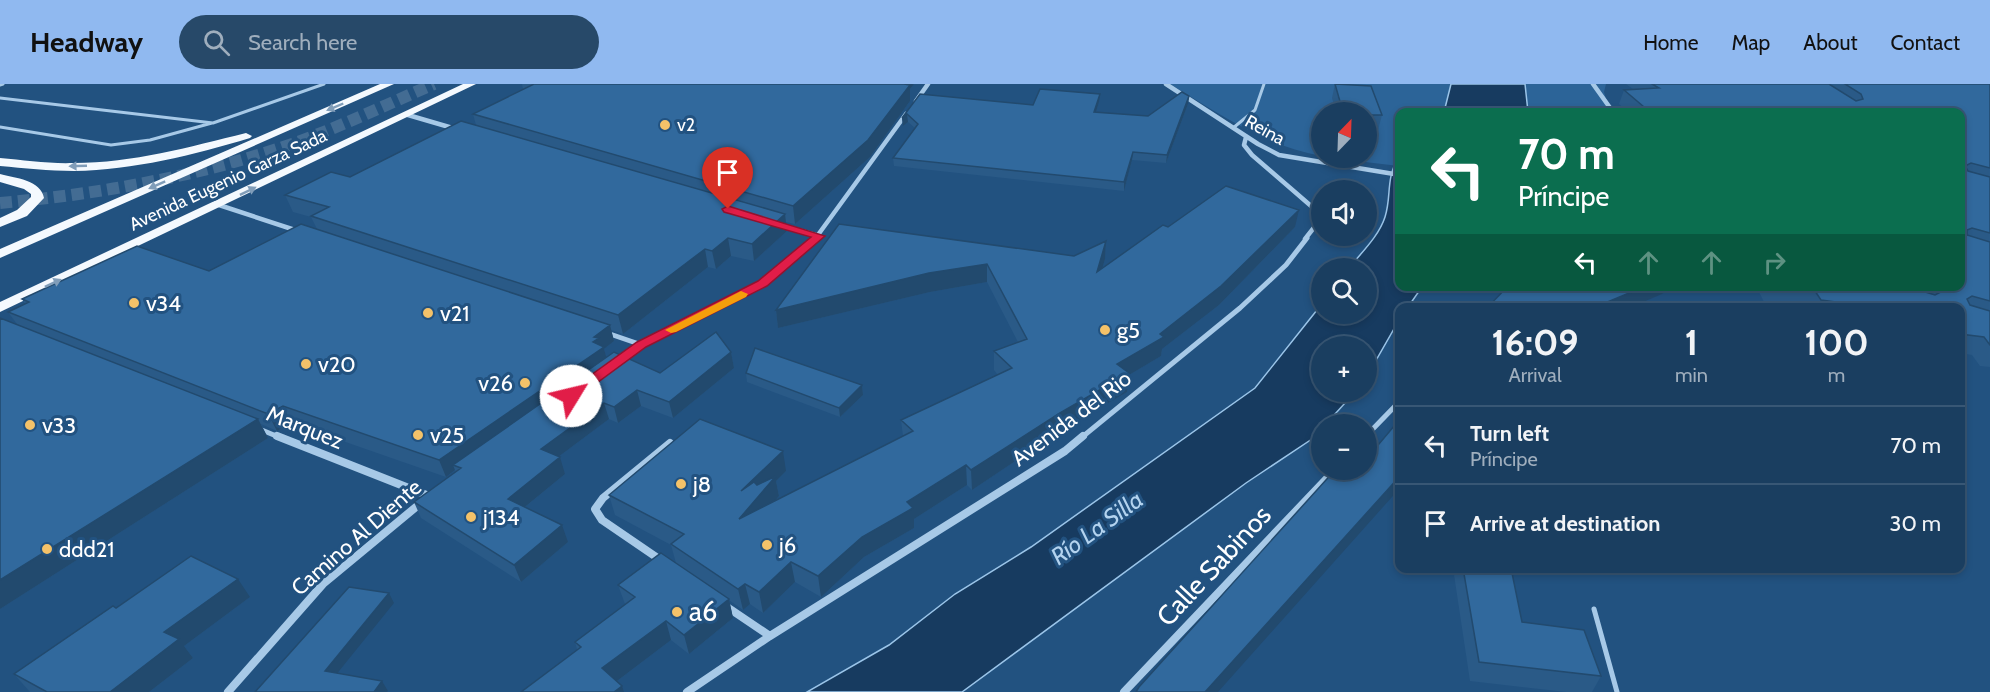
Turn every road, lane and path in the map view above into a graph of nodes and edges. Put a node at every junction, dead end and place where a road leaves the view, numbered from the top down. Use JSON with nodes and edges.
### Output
{"nodes":[{"id":1,"x":324,"y":84,"type":"edge"},
{"id":2,"x":389,"y":84,"type":"edge"},
{"id":3,"x":471,"y":84,"type":"edge"},
{"id":4,"x":928,"y":84,"type":"edge"},
{"id":5,"x":1166,"y":84,"type":"edge"},
{"id":6,"x":1264,"y":84,"type":"edge"},
{"id":7,"x":1593,"y":84,"type":"edge"},
{"id":8,"x":0,"y":98,"type":"edge"},
{"id":9,"x":1610,"y":108,"type":"edge"},
{"id":10,"x":408,"y":115,"type":"junction"},
{"id":11,"x":299,"y":122,"type":"junction"},
{"id":12,"x":213,"y":123,"type":"junction"},
{"id":13,"x":0,"y":128,"type":"edge"},
{"id":14,"x":1233,"y":128,"type":"junction"},
{"id":15,"x":465,"y":132,"type":"edge"},
{"id":16,"x":1246,"y":137,"type":"junction"},
{"id":17,"x":0,"y":162,"type":"edge"},
{"id":18,"x":1395,"y":174,"type":"edge"},
{"id":19,"x":0,"y":178,"type":"edge"},
{"id":20,"x":219,"y":205,"type":"junction"},
{"id":21,"x":0,"y":223,"type":"edge"},
{"id":22,"x":774,"y":223,"type":"edge"},
{"id":23,"x":308,"y":234,"type":"edge"},
{"id":24,"x":819,"y":236,"type":"junction"},
{"id":25,"x":0,"y":254,"type":"edge"},
{"id":26,"x":0,"y":308,"type":"edge"},
{"id":27,"x":597,"y":330,"type":"edge"},
{"id":28,"x":642,"y":345,"type":"junction"},
{"id":29,"x":615,"y":364,"type":"edge"},
{"id":30,"x":1395,"y":406,"type":"edge"},
{"id":31,"x":1377,"y":425,"type":"edge"},
{"id":32,"x":253,"y":426,"type":"edge"},
{"id":33,"x":670,"y":443,"type":"edge"},
{"id":34,"x":1325,"y":480,"type":"edge"},
{"id":35,"x":438,"y":489,"type":"edge"},
{"id":36,"x":429,"y":496,"type":"junction"},
{"id":37,"x":667,"y":565,"type":"edge"},
{"id":38,"x":714,"y":597,"type":"edge"},
{"id":39,"x":1594,"y":609,"type":"dead end"},
{"id":40,"x":770,"y":636,"type":"junction"},
{"id":41,"x":228,"y":692,"type":"edge"},
{"id":42,"x":687,"y":692,"type":"edge"},
{"id":43,"x":1124,"y":692,"type":"edge"},
{"id":44,"x":1617,"y":692,"type":"edge"}],
"edges":[{"from":1,"to":12,"type":"lane"},
{"from":2,"to":11,"type":"highway","name":"Avenida Eugenio Garza Sada","one_way":true},
{"from":3,"to":10,"type":"highway","name":"Avenida Eugenio Garza Sada"},
{"from":4,"to":24,"type":"street"},
{"from":5,"to":14,"type":"street","name":"Reina"},
{"from":6,"to":14,"type":"lane"},
{"from":7,"to":9,"type":"street"},
{"from":8,"to":12,"type":"lane"},
{"from":10,"to":15,"type":"street"},
{"from":20,"to":10,"type":"highway","name":"Avenida Eugenio Garza Sada","one_way":true},
{"from":11,"to":17,"type":"highway","one_way":true},
{"from":11,"to":25,"type":"highway","name":"Avenida Eugenio Garza Sada","one_way":true},
{"from":12,"to":13,"type":"lane"},
{"from":14,"to":16,"type":"street","name":"Reina"},
{"from":16,"to":18,"type":"street","name":"Reina"},
{"from":16,"to":40,"type":"street","name":"Avenida del Rio"},
{"from":19,"to":21,"type":"highway"},
{"from":20,"to":23,"type":"street"},
{"from":26,"to":20,"type":"highway","name":"Avenida Eugenio Garza Sada","one_way":true},
{"from":22,"to":24,"type":"street"},
{"from":24,"to":28,"type":"street"},
{"from":27,"to":28,"type":"street"},
{"from":28,"to":29,"type":"street"},
{"from":30,"to":31,"type":"street"},
{"from":32,"to":36,"type":"street","name":"Marquez"},
{"from":33,"to":37,"type":"street"},
{"from":34,"to":43,"type":"street","name":"Calle Sabinos"},
{"from":35,"to":36,"type":"street","name":"Camino Al Diente"},
{"from":36,"to":41,"type":"street","name":"Camino Al Diente"},
{"from":38,"to":40,"type":"street"},
{"from":39,"to":44,"type":"lane"},
{"from":40,"to":42,"type":"street","name":"Avenida del Rio"}]}
